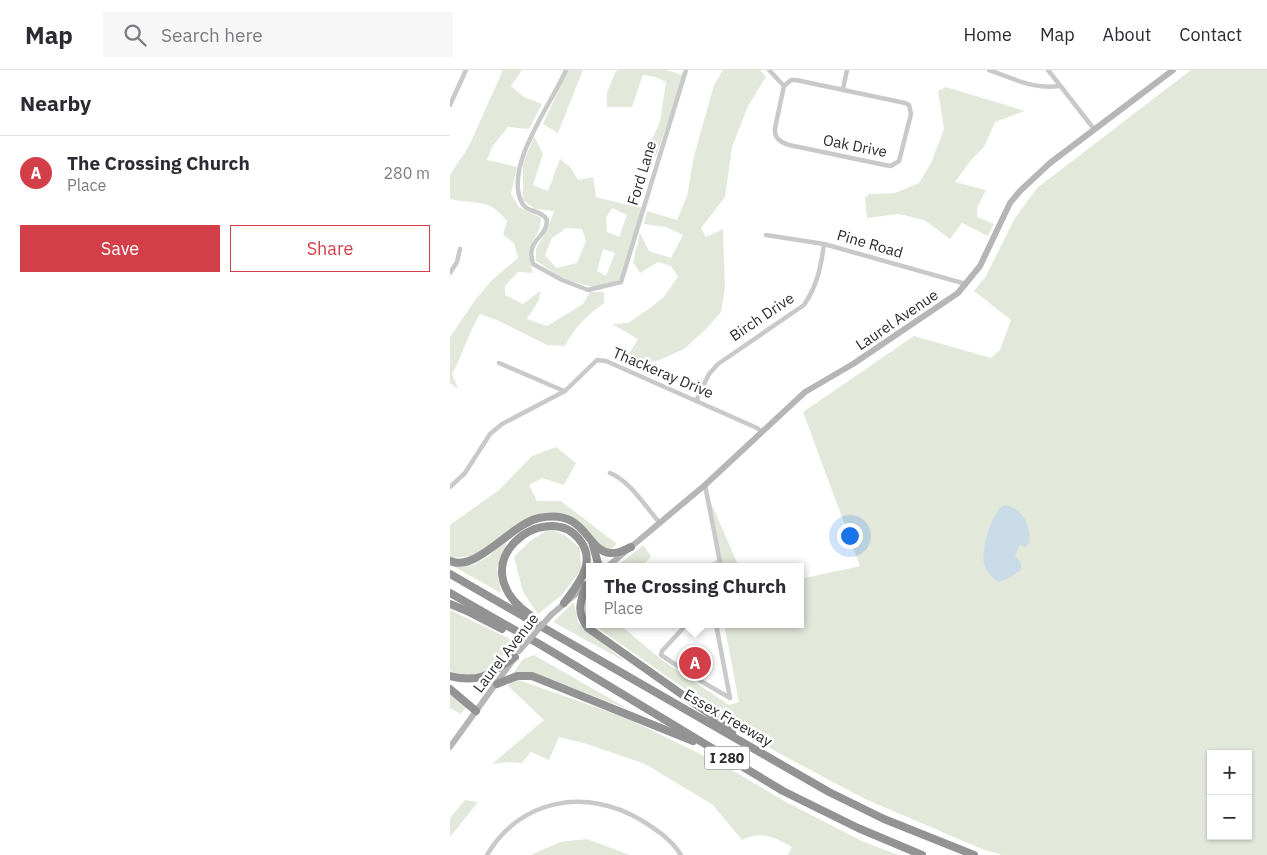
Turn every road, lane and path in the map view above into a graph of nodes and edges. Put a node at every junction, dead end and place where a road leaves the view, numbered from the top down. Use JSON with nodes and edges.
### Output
{"nodes":[{"id":1,"x":466,"y":70,"type":"edge"},
{"id":2,"x":566,"y":70,"type":"edge"},
{"id":3,"x":686,"y":70,"type":"edge"},
{"id":4,"x":769,"y":70,"type":"edge"},
{"id":5,"x":847,"y":70,"type":"edge"},
{"id":6,"x":989,"y":70,"type":"edge"},
{"id":7,"x":1048,"y":70,"type":"edge"},
{"id":8,"x":1173,"y":70,"type":"edge"},
{"id":9,"x":784,"y":86,"type":"junction"},
{"id":10,"x":1060,"y":86,"type":"junction"},
{"id":11,"x":843,"y":89,"type":"junction"},
{"id":12,"x":450,"y":106,"type":"edge"},
{"id":13,"x":1094,"y":129,"type":"junction"},
{"id":14,"x":766,"y":235,"type":"dead end"},
{"id":15,"x":824,"y":244,"type":"junction"},
{"id":16,"x":460,"y":249,"type":"dead end"},
{"id":17,"x":450,"y":273,"type":"edge"},
{"id":18,"x":966,"y":284,"type":"junction"},
{"id":19,"x":499,"y":363,"type":"dead end"},
{"id":20,"x":564,"y":391,"type":"junction"},
{"id":21,"x":696,"y":401,"type":"junction"},
{"id":22,"x":762,"y":432,"type":"junction"},
{"id":23,"x":610,"y":473,"type":"dead end"},
{"id":24,"x":705,"y":485,"type":"junction"},
{"id":25,"x":450,"y":487,"type":"edge"},
{"id":26,"x":659,"y":522,"type":"junction"},
{"id":27,"x":592,"y":541,"type":"junction"},
{"id":28,"x":631,"y":547,"type":"junction"},
{"id":29,"x":450,"y":561,"type":"edge"},
{"id":30,"x":586,"y":563,"type":"edge"},
{"id":31,"x":598,"y":563,"type":"edge"},
{"id":32,"x":611,"y":563,"type":"edge"},
{"id":33,"x":720,"y":563,"type":"edge"},
{"id":34,"x":586,"y":565,"type":"edge"},
{"id":35,"x":450,"y":574,"type":"edge"},
{"id":36,"x":586,"y":585,"type":"edge"},
{"id":37,"x":586,"y":588,"type":"edge"},
{"id":38,"x":450,"y":593,"type":"edge"},
{"id":39,"x":564,"y":603,"type":"junction"},
{"id":40,"x":450,"y":604,"type":"edge"},
{"id":41,"x":586,"y":625,"type":"edge"},
{"id":42,"x":588,"y":628,"type":"edge"},
{"id":43,"x":683,"y":628,"type":"edge"},
{"id":44,"x":717,"y":628,"type":"edge"},
{"id":45,"x":560,"y":636,"type":"junction"},
{"id":46,"x":517,"y":654,"type":"junction"},
{"id":47,"x":563,"y":658,"type":"junction"},
{"id":48,"x":450,"y":676,"type":"edge"},
{"id":49,"x":497,"y":684,"type":"junction"},
{"id":50,"x":450,"y":689,"type":"edge"},
{"id":51,"x":476,"y":711,"type":"junction"},
{"id":52,"x":747,"y":746,"type":"junction"},
{"id":53,"x":450,"y":747,"type":"edge"},
{"id":54,"x":715,"y":751,"type":"junction"},
{"id":55,"x":487,"y":855,"type":"edge"},
{"id":56,"x":681,"y":855,"type":"edge"},
{"id":57,"x":922,"y":855,"type":"edge"},
{"id":58,"x":974,"y":855,"type":"edge"}],
"edges":[{"from":1,"to":12,"type":"street"},
{"from":2,"to":3,"type":"street","name":"Ford Lane"},
{"from":4,"to":9,"type":"street"},
{"from":5,"to":11,"type":"street"},
{"from":6,"to":10,"type":"street"},
{"from":7,"to":10,"type":"street"},
{"from":8,"to":13,"type":"main road","name":"Laurel Avenue"},
{"from":9,"to":11,"type":"street","name":"Oak Drive"},
{"from":9,"to":11,"type":"street","name":"Oak Drive"},
{"from":10,"to":13,"type":"street"},
{"from":13,"to":18,"type":"main road","name":"Laurel Avenue"},
{"from":14,"to":15,"type":"street","name":"Pine Road"},
{"from":15,"to":18,"type":"street","name":"Pine Road"},
{"from":15,"to":21,"type":"street","name":"Birch Drive"},
{"from":16,"to":17,"type":"street"},
{"from":18,"to":22,"type":"main road","name":"Laurel Avenue"},
{"from":19,"to":20,"type":"street"},
{"from":20,"to":21,"type":"street","name":"Thackeray Drive"},
{"from":20,"to":25,"type":"street","name":"Thackeray Drive"},
{"from":21,"to":22,"type":"street","name":"Thackeray Drive"},
{"from":22,"to":24,"type":"main road","name":"Laurel Avenue"},
{"from":23,"to":26,"type":"street"},
{"from":24,"to":26,"type":"main road","name":"Laurel Avenue"},
{"from":24,"to":33,"type":"street"},
{"from":26,"to":28,"type":"main road","name":"Laurel Avenue"},
{"from":27,"to":28,"type":"highway"},
{"from":27,"to":29,"type":"highway"},
{"from":27,"to":31,"type":"highway"},
{"from":28,"to":32,"type":"main road","name":"Laurel Avenue"},
{"from":30,"to":45,"type":"highway"},
{"from":34,"to":39,"type":"highway"},
{"from":35,"to":45,"type":"highway","name":"Essex Freeway","number":"I 280"},
{"from":36,"to":39,"type":"main road","name":"Laurel Avenue"},
{"from":37,"to":41,"type":"highway"},
{"from":38,"to":47,"type":"highway","number":"I 280"},
{"from":39,"to":46,"type":"main road","name":"Laurel Avenue","bridge":true},
{"from":40,"to":47,"type":"highway"},
{"from":42,"to":52,"type":"highway"},
{"from":43,"to":44,"type":"street"},
{"from":45,"to":52,"type":"highway","name":"Essex Freeway","number":"I 280"},
{"from":46,"to":48,"type":"highway"},
{"from":46,"to":49,"type":"main road","name":"Laurel Avenue"},
{"from":47,"to":54,"type":"highway","number":"I 280"},
{"from":49,"to":51,"type":"main road","name":"Laurel Avenue"},
{"from":49,"to":54,"type":"highway"},
{"from":50,"to":51,"type":"highway"},
{"from":51,"to":53,"type":"main road","name":"Laurel Avenue"},
{"from":52,"to":58,"type":"highway","name":"Essex Freeway","number":"I 280"},
{"from":54,"to":57,"type":"highway","number":"I 280"},
{"from":55,"to":56,"type":"street"}]}
